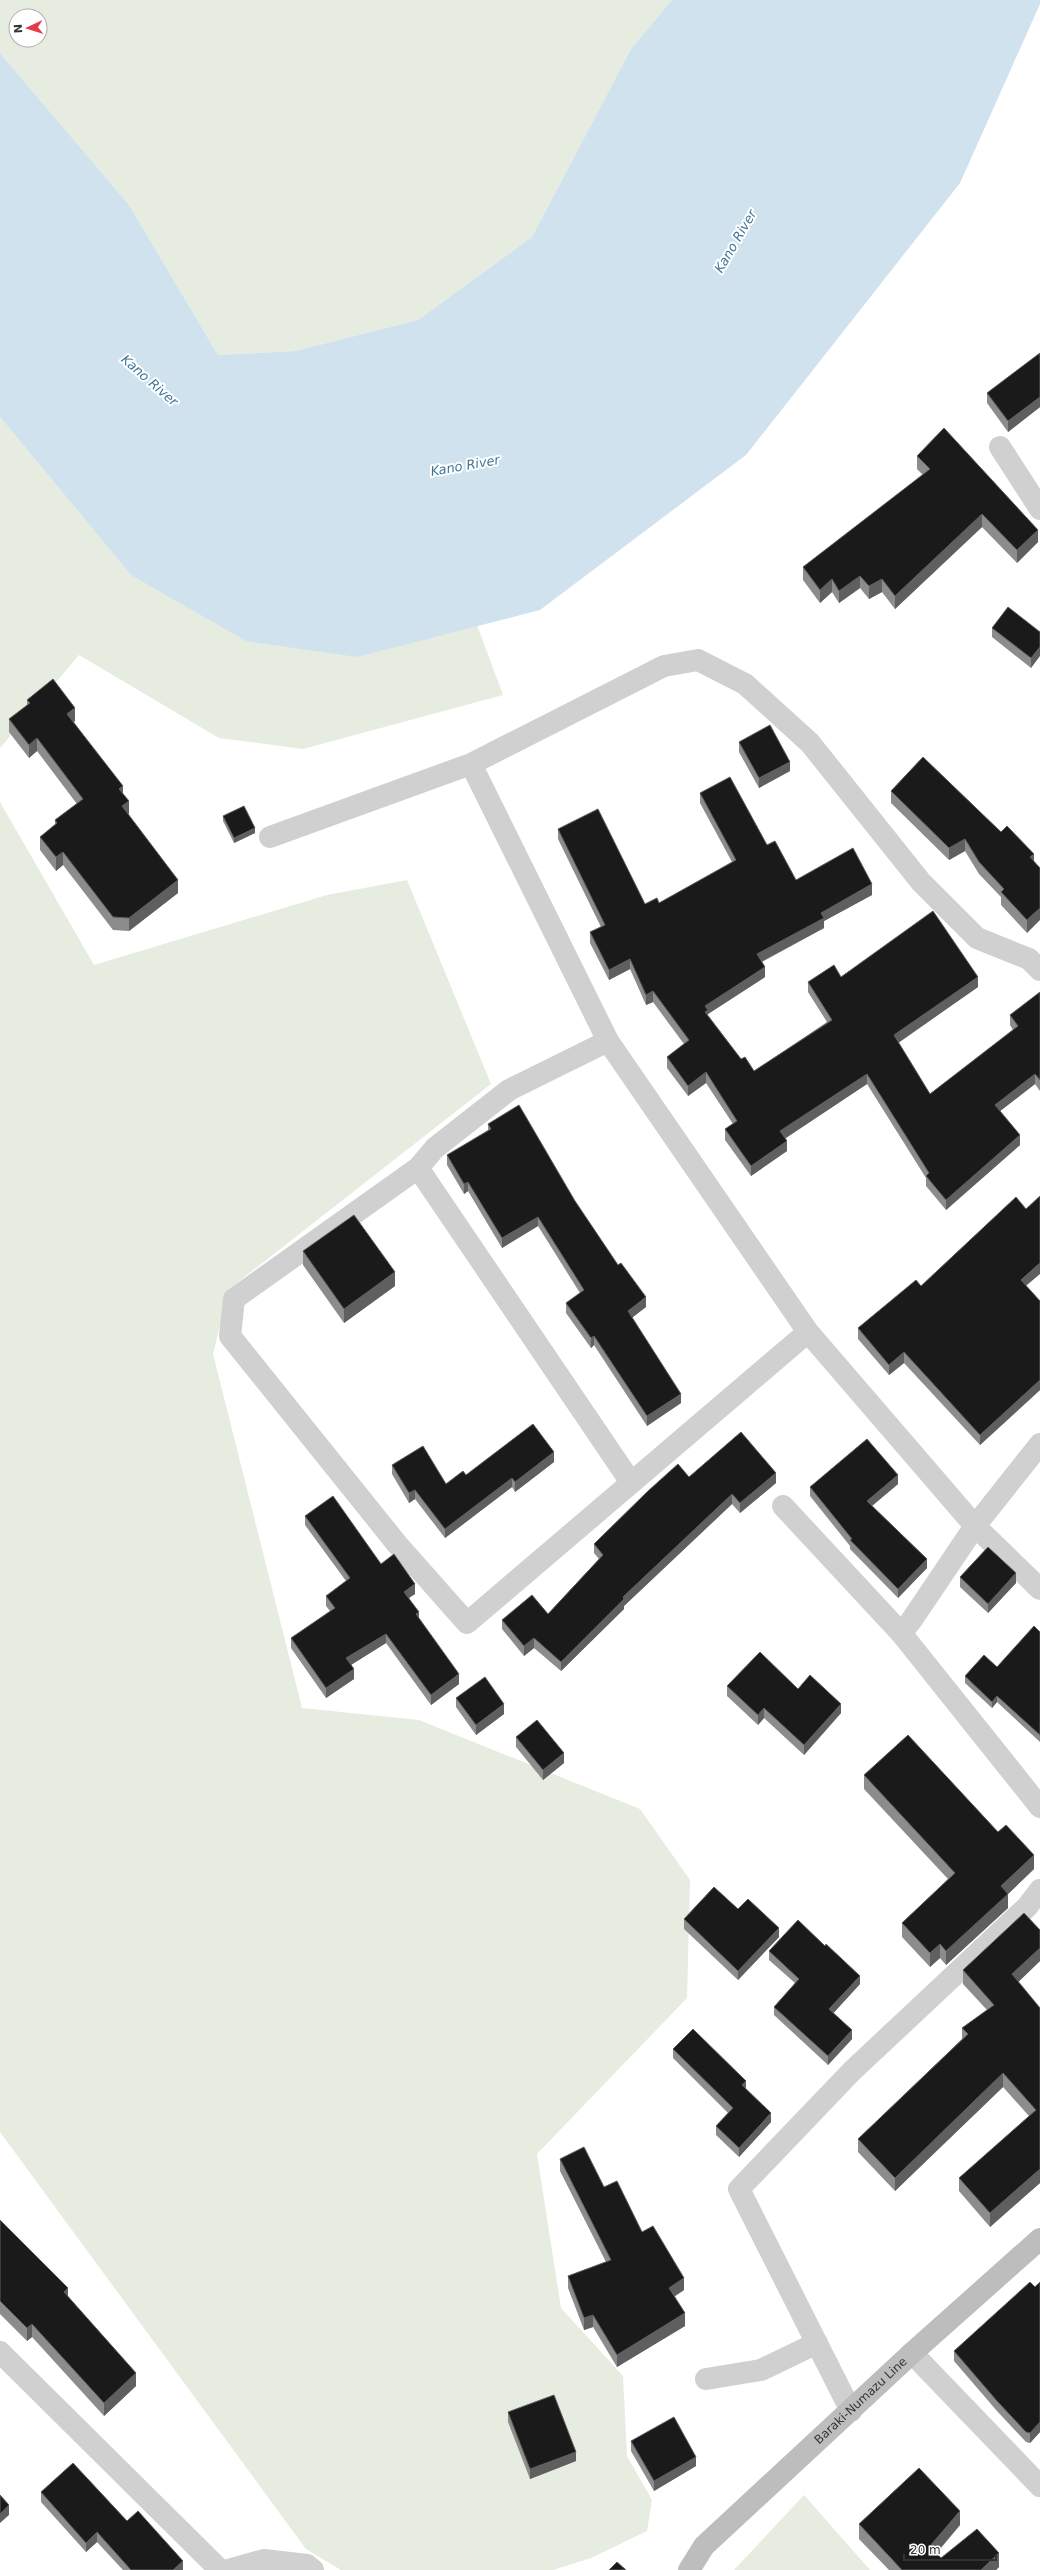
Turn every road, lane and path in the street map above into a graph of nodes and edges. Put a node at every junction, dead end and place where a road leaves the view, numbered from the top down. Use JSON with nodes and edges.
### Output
{"nodes":[{"id":1,"x":1000,"y":447,"type":"dead end"},
{"id":2,"x":1040,"y":509,"type":"edge"},
{"id":3,"x":471,"y":764,"type":"junction"},
{"id":4,"x":270,"y":837,"type":"dead end"},
{"id":5,"x":1036,"y":960,"type":"edge"},
{"id":6,"x":608,"y":1040,"type":"junction"},
{"id":7,"x":418,"y":1168,"type":"junction"},
{"id":8,"x":808,"y":1332,"type":"junction"},
{"id":9,"x":1040,"y":1444,"type":"edge"},
{"id":10,"x":630,"y":1482,"type":"junction"},
{"id":11,"x":783,"y":1506,"type":"dead end"},
{"id":12,"x":975,"y":1526,"type":"junction"},
{"id":13,"x":1040,"y":1589,"type":"edge"},
{"id":14,"x":900,"y":1633,"type":"junction"},
{"id":15,"x":1040,"y":1807,"type":"edge"},
{"id":16,"x":1037,"y":1900,"type":"edge"},
{"id":17,"x":1040,"y":2240,"type":"edge"},
{"id":18,"x":817,"y":2343,"type":"junction"},
{"id":19,"x":0,"y":2352,"type":"edge"},
{"id":20,"x":912,"y":2353,"type":"junction"},
{"id":21,"x":706,"y":2379,"type":"dead end"},
{"id":22,"x":851,"y":2411,"type":"junction"},
{"id":23,"x":1039,"y":2483,"type":"edge"},
{"id":24,"x":220,"y":2570,"type":"edge"},
{"id":25,"x":228,"y":2570,"type":"edge"},
{"id":26,"x":314,"y":2570,"type":"edge"},
{"id":27,"x":689,"y":2570,"type":"edge"}],
"edges":[{"from":1,"to":2,"type":"street"},
{"from":3,"to":4,"type":"street"},
{"from":3,"to":5,"type":"street"},
{"from":3,"to":6,"type":"street"},
{"from":6,"to":7,"type":"street"},
{"from":6,"to":8,"type":"street"},
{"from":7,"to":10,"type":"street"},
{"from":7,"to":10,"type":"street"},
{"from":8,"to":10,"type":"street"},
{"from":8,"to":12,"type":"street"},
{"from":9,"to":12,"type":"street"},
{"from":11,"to":14,"type":"street"},
{"from":12,"to":13,"type":"street"},
{"from":12,"to":14,"type":"street"},
{"from":14,"to":15,"type":"street"},
{"from":16,"to":18,"type":"street"},
{"from":17,"to":20,"type":"main road","name":"Baraki-Numazu Line"},
{"from":18,"to":21,"type":"street"},
{"from":18,"to":22,"type":"street"},
{"from":19,"to":24,"type":"street"},
{"from":20,"to":22,"type":"main road","name":"Baraki-Numazu Line"},
{"from":20,"to":23,"type":"street"},
{"from":22,"to":27,"type":"main road","name":"Baraki-Numazu Line"},
{"from":25,"to":26,"type":"street"}]}
